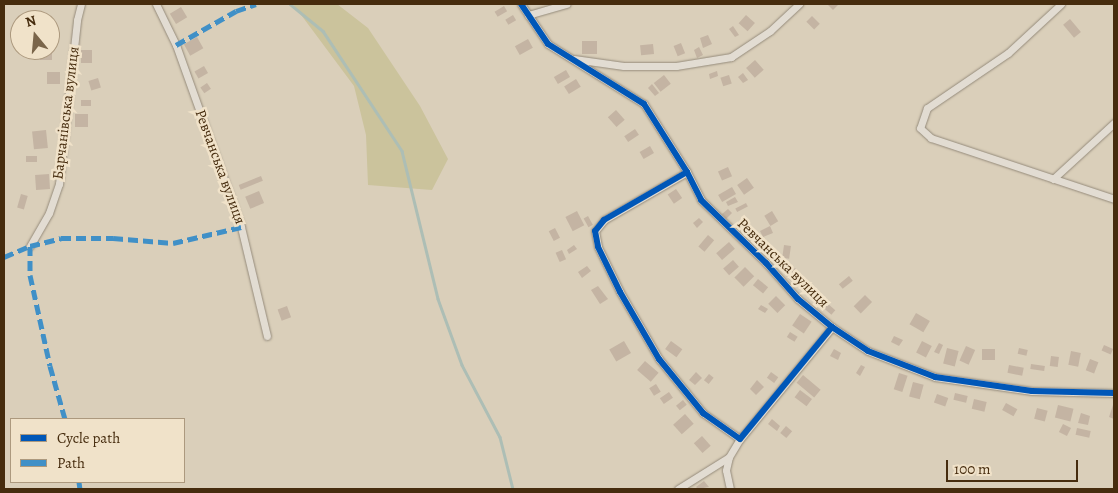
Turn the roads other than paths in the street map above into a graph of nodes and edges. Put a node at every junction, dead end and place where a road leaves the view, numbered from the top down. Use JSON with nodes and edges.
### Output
{"nodes":[{"id":1,"x":81,"y":4,"type":"edge"},
{"id":2,"x":156,"y":4,"type":"edge"},
{"id":3,"x":520,"y":4,"type":"edge"},
{"id":4,"x":566,"y":4,"type":"edge"},
{"id":5,"x":799,"y":4,"type":"edge"},
{"id":6,"x":1061,"y":4,"type":"edge"},
{"id":7,"x":528,"y":15,"type":"junction"},
{"id":8,"x":572,"y":59,"type":"junction"},
{"id":9,"x":1114,"y":123,"type":"edge"},
{"id":10,"x":687,"y":172,"type":"junction"},
{"id":11,"x":1054,"y":179,"type":"junction"},
{"id":12,"x":1114,"y":199,"type":"edge"},
{"id":13,"x":30,"y":246,"type":"dead end"},
{"id":14,"x":832,"y":328,"type":"junction"},
{"id":15,"x":267,"y":336,"type":"dead end"},
{"id":16,"x":1114,"y":393,"type":"edge"},
{"id":17,"x":740,"y":440,"type":"junction"},
{"id":18,"x":729,"y":457,"type":"junction"},
{"id":19,"x":678,"y":489,"type":"edge"},
{"id":20,"x":730,"y":489,"type":"edge"}],
"edges":[{"from":1,"to":13,"type":"street","name":"Барчанівська вулиця"},
{"from":2,"to":15,"type":"street","name":"Ревчанська вулиця"},
{"from":3,"to":7,"type":"street","name":"Ревчанська вулиця"},
{"from":4,"to":7,"type":"street"},
{"from":5,"to":8,"type":"street"},
{"from":6,"to":11,"type":"street"},
{"from":7,"to":8,"type":"street","name":"Ревчанська вулиця"},
{"from":8,"to":10,"type":"street","name":"Ревчанська вулиця"},
{"from":9,"to":11,"type":"street"},
{"from":10,"to":14,"type":"street","name":"Ревчанська вулиця"},
{"from":10,"to":17,"type":"street"},
{"from":11,"to":12,"type":"street"},
{"from":14,"to":16,"type":"street","name":"Ревчанська вулиця"},
{"from":14,"to":17,"type":"street"},
{"from":17,"to":18,"type":"street"},
{"from":18,"to":19,"type":"street"},
{"from":18,"to":20,"type":"street"}]}
